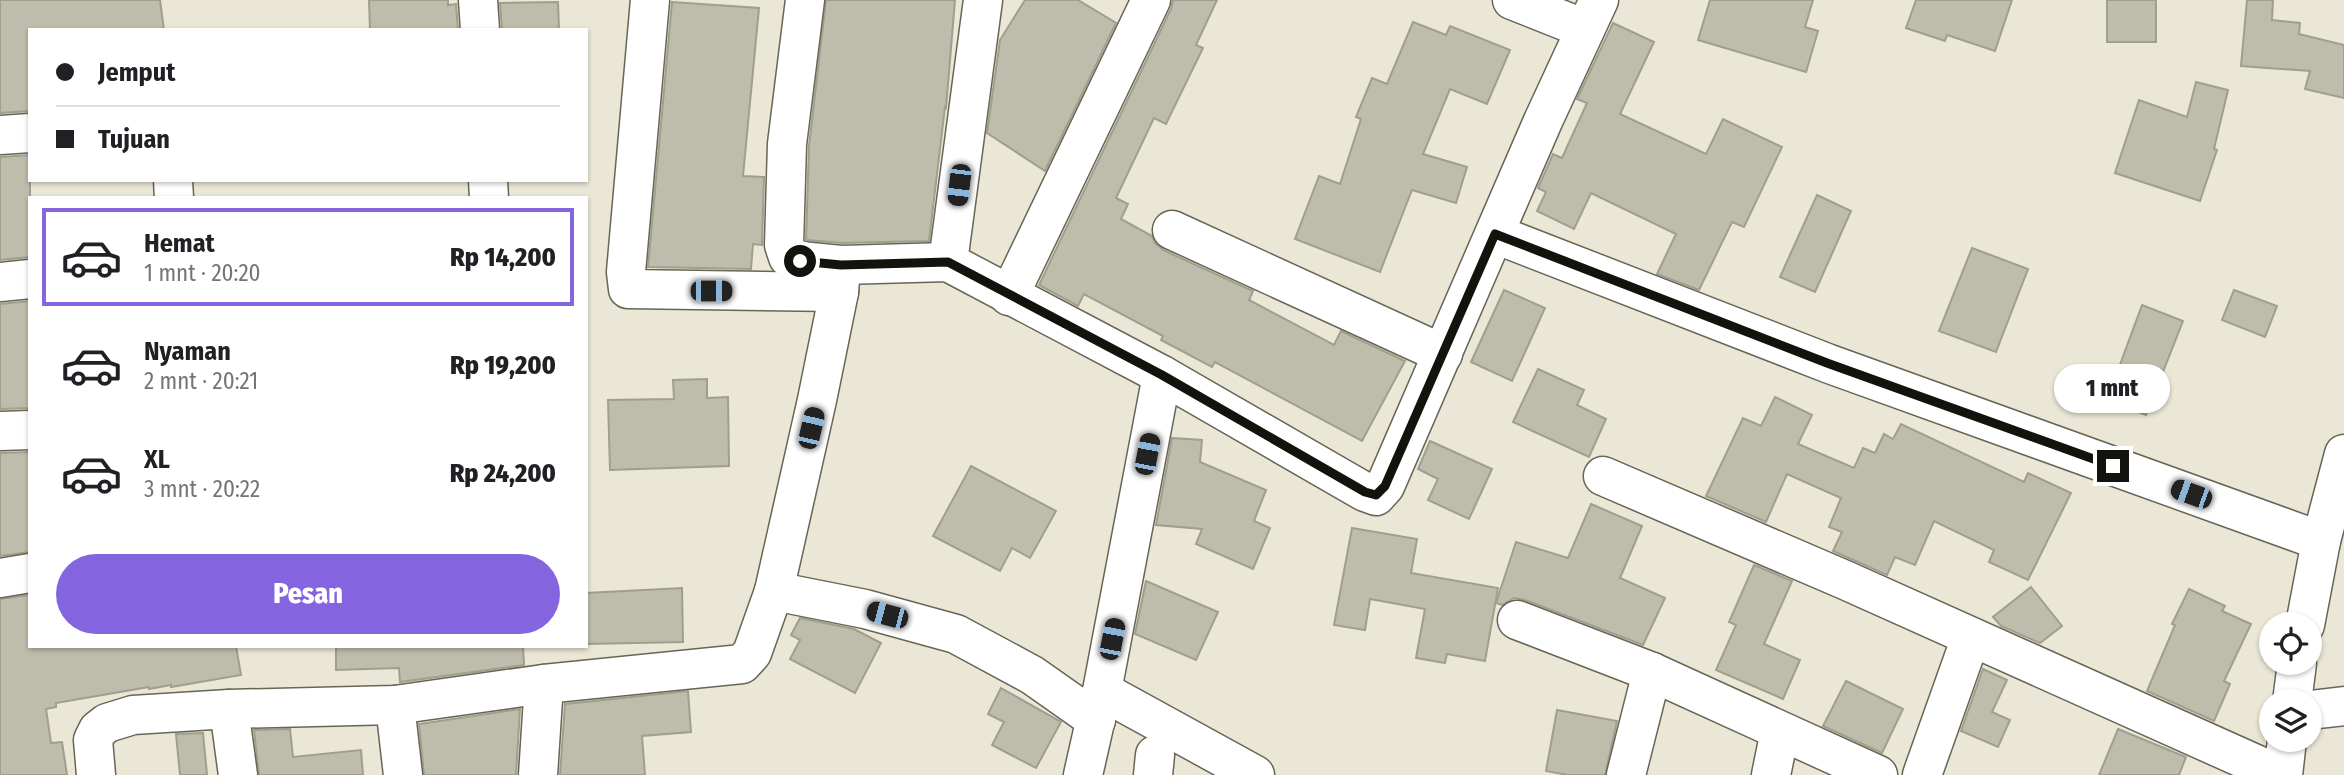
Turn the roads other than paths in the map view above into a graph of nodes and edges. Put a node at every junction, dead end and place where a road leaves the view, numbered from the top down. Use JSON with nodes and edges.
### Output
{"nodes":[{"id":1,"x":478,"y":0,"type":"edge"},
{"id":2,"x":650,"y":0,"type":"edge"},
{"id":3,"x":805,"y":0,"type":"edge"},
{"id":4,"x":983,"y":0,"type":"edge"},
{"id":5,"x":1151,"y":0,"type":"edge"},
{"id":6,"x":1512,"y":0,"type":"edge"},
{"id":7,"x":1592,"y":14,"type":"edge"},
{"id":8,"x":480,"y":28,"type":"edge"},
{"id":9,"x":28,"y":133,"type":"edge"},
{"id":10,"x":0,"y":135,"type":"edge"},
{"id":11,"x":1172,"y":230,"type":"dead end"},
{"id":12,"x":1495,"y":234,"type":"junction"},
{"id":13,"x":948,"y":262,"type":"junction"},
{"id":14,"x":840,"y":278,"type":"junction"},
{"id":15,"x":28,"y":279,"type":"edge"},
{"id":16,"x":0,"y":282,"type":"edge"},
{"id":17,"x":1009,"y":296,"type":"junction"},
{"id":18,"x":1444,"y":354,"type":"junction"},
{"id":19,"x":1162,"y":375,"type":"junction"},
{"id":20,"x":28,"y":430,"type":"edge"},
{"id":21,"x":0,"y":432,"type":"edge"},
{"id":22,"x":2344,"y":454,"type":"edge"},
{"id":23,"x":1603,"y":476,"type":"dead end"},
{"id":24,"x":2321,"y":541,"type":"junction"},
{"id":25,"x":28,"y":573,"type":"edge"},
{"id":26,"x":0,"y":578,"type":"edge"},
{"id":27,"x":774,"y":591,"type":"junction"},
{"id":28,"x":2307,"y":612,"type":"edge"},
{"id":29,"x":1517,"y":620,"type":"dead end"},
{"id":30,"x":1971,"y":637,"type":"junction"},
{"id":31,"x":1652,"y":672,"type":"junction"},
{"id":32,"x":544,"y":684,"type":"junction"},
{"id":33,"x":395,"y":705,"type":"junction"},
{"id":34,"x":1099,"y":706,"type":"junction"},
{"id":35,"x":2344,"y":706,"type":"edge"},
{"id":36,"x":229,"y":709,"type":"junction"},
{"id":37,"x":2322,"y":709,"type":"edge"},
{"id":38,"x":1780,"y":731,"type":"junction"},
{"id":39,"x":2285,"y":752,"type":"edge"},
{"id":40,"x":96,"y":775,"type":"edge"},
{"id":41,"x":238,"y":775,"type":"edge"},
{"id":42,"x":403,"y":775,"type":"edge"},
{"id":43,"x":538,"y":775,"type":"edge"},
{"id":44,"x":1083,"y":775,"type":"edge"},
{"id":45,"x":1255,"y":775,"type":"edge"},
{"id":46,"x":1626,"y":775,"type":"edge"},
{"id":47,"x":1771,"y":775,"type":"edge"},
{"id":48,"x":1878,"y":775,"type":"edge"},
{"id":49,"x":1922,"y":775,"type":"edge"},
{"id":50,"x":2281,"y":775,"type":"edge"}],
"edges":[{"from":1,"to":8,"type":"street"},
{"from":2,"to":14,"type":"street"},
{"from":3,"to":14,"type":"street"},
{"from":4,"to":13,"type":"street"},
{"from":5,"to":17,"type":"street"},
{"from":6,"to":7,"type":"street"},
{"from":7,"to":12,"type":"street"},
{"from":9,"to":10,"type":"street"},
{"from":11,"to":18,"type":"street"},
{"from":12,"to":18,"type":"street"},
{"from":12,"to":24,"type":"street"},
{"from":13,"to":14,"type":"street"},
{"from":13,"to":17,"type":"street"},
{"from":14,"to":27,"type":"street"},
{"from":15,"to":16,"type":"street"},
{"from":17,"to":19,"type":"street"},
{"from":18,"to":19,"type":"street"},
{"from":19,"to":34,"type":"street"},
{"from":20,"to":21,"type":"street"},
{"from":22,"to":24,"type":"street"},
{"from":23,"to":30,"type":"street"},
{"from":24,"to":28,"type":"street"},
{"from":25,"to":26,"type":"street"},
{"from":27,"to":32,"type":"street"},
{"from":27,"to":34,"type":"street"},
{"from":29,"to":31,"type":"street"},
{"from":30,"to":49,"type":"street"},
{"from":30,"to":50,"type":"street"},
{"from":31,"to":38,"type":"street"},
{"from":31,"to":46,"type":"street"},
{"from":32,"to":33,"type":"street"},
{"from":32,"to":43,"type":"street"},
{"from":33,"to":36,"type":"street"},
{"from":33,"to":42,"type":"street"},
{"from":34,"to":44,"type":"street"},
{"from":34,"to":45,"type":"street"},
{"from":35,"to":37,"type":"street"},
{"from":36,"to":40,"type":"street"},
{"from":36,"to":41,"type":"street"},
{"from":38,"to":47,"type":"street"},
{"from":38,"to":48,"type":"street"},
{"from":39,"to":50,"type":"street"}]}
